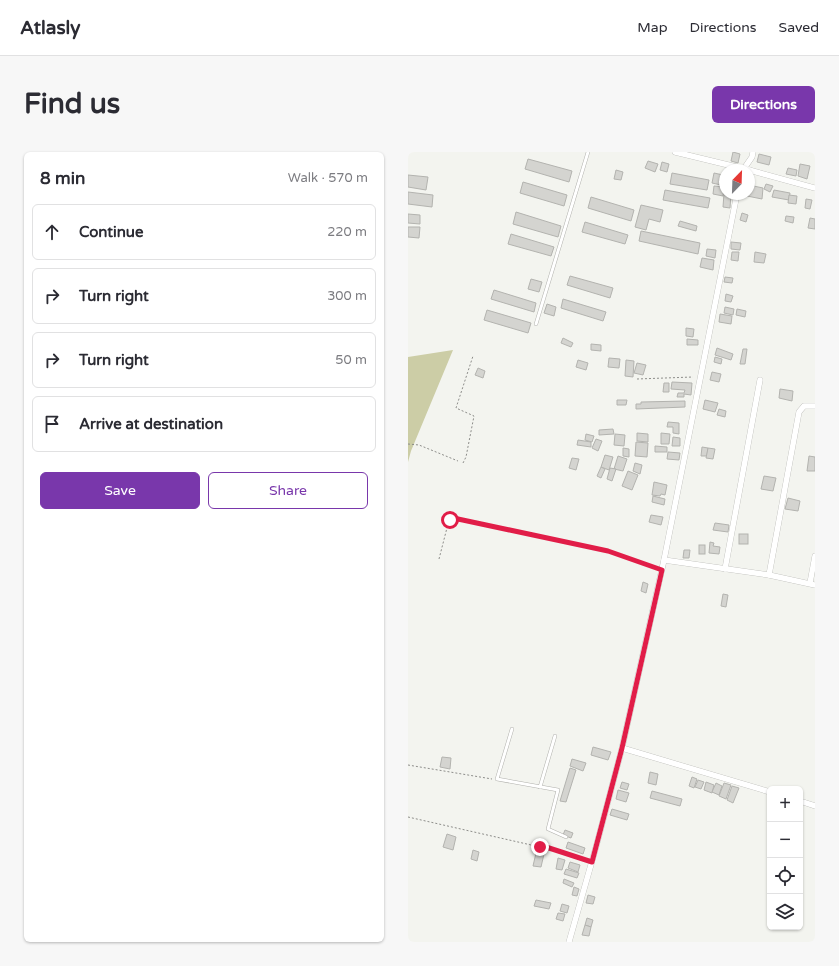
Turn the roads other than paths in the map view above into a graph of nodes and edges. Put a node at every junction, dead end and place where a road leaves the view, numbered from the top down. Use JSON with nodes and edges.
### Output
{"nodes":[{"id":1,"x":588,"y":152,"type":"edge"},
{"id":2,"x":675,"y":152,"type":"edge"},
{"id":3,"x":753,"y":152,"type":"edge"},
{"id":4,"x":722,"y":164,"type":"edge"},
{"id":5,"x":749,"y":164,"type":"edge"},
{"id":6,"x":755,"y":172,"type":"edge"},
{"id":7,"x":815,"y":188,"type":"edge"},
{"id":8,"x":736,"y":200,"type":"edge"},
{"id":9,"x":536,"y":324,"type":"dead end"},
{"id":10,"x":760,"y":380,"type":"dead end"},
{"id":11,"x":815,"y":406,"type":"edge"},
{"id":12,"x":815,"y":556,"type":"edge"},
{"id":13,"x":664,"y":560,"type":"junction"},
{"id":14,"x":725,"y":569,"type":"junction"},
{"id":15,"x":769,"y":575,"type":"junction"},
{"id":16,"x":812,"y":584,"type":"edge"},
{"id":17,"x":512,"y":729,"type":"dead end"},
{"id":18,"x":555,"y":736,"type":"dead end"},
{"id":19,"x":622,"y":748,"type":"junction"},
{"id":20,"x":540,"y":787,"type":"junction"},
{"id":21,"x":767,"y":791,"type":"edge"},
{"id":22,"x":803,"y":802,"type":"edge"},
{"id":23,"x":815,"y":806,"type":"edge"},
{"id":24,"x":566,"y":837,"type":"dead end"},
{"id":25,"x":569,"y":942,"type":"edge"}],
"edges":[{"from":1,"to":9,"type":"lane"},
{"from":2,"to":4,"type":"street"},
{"from":3,"to":5,"type":"street"},
{"from":6,"to":7,"type":"street"},
{"from":8,"to":13,"type":"street"},
{"from":10,"to":14,"type":"street"},
{"from":11,"to":15,"type":"street"},
{"from":12,"to":16,"type":"street"},
{"from":13,"to":14,"type":"street"},
{"from":13,"to":19,"type":"street"},
{"from":14,"to":15,"type":"street"},
{"from":15,"to":16,"type":"street"},
{"from":17,"to":20,"type":"lane"},
{"from":18,"to":20,"type":"lane"},
{"from":19,"to":21,"type":"street"},
{"from":19,"to":25,"type":"street"},
{"from":20,"to":24,"type":"lane"},
{"from":22,"to":23,"type":"street"}]}
